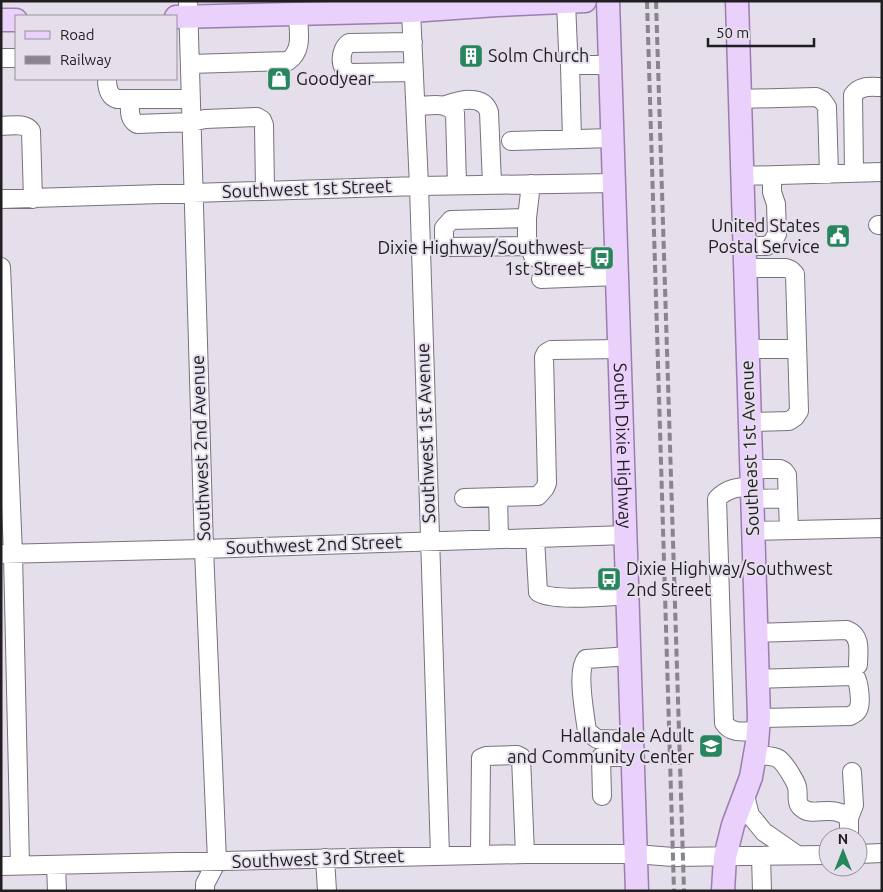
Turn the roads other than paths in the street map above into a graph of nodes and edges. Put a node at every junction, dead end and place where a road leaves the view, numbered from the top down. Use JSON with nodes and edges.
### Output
{"nodes":[{"id":1,"x":608,"y":1,"type":"edge"},
{"id":2,"x":737,"y":1,"type":"edge"},
{"id":3,"x":575,"y":2,"type":"edge"},
{"id":4,"x":184,"y":11,"type":"edge"},
{"id":5,"x":411,"y":11,"type":"junction"},
{"id":6,"x":298,"y":14,"type":"junction"},
{"id":7,"x":1,"y":20,"type":"edge"},
{"id":8,"x":15,"y":20,"type":"edge"},
{"id":9,"x":413,"y":42,"type":"junction"},
{"id":10,"x":1,"y":58,"type":"edge"},
{"id":11,"x":15,"y":58,"type":"edge"},
{"id":12,"x":190,"y":64,"type":"junction"},
{"id":13,"x":610,"y":64,"type":"junction"},
{"id":14,"x":570,"y":65,"type":"junction"},
{"id":15,"x":414,"y":72,"type":"junction"},
{"id":16,"x":106,"y":80,"type":"edge"},
{"id":17,"x":882,"y":87,"type":"edge"},
{"id":18,"x":191,"y":99,"type":"junction"},
{"id":19,"x":740,"y":99,"type":"junction"},
{"id":20,"x":130,"y":100,"type":"junction"},
{"id":21,"x":446,"y":105,"type":"junction"},
{"id":22,"x":416,"y":106,"type":"junction"},
{"id":23,"x":192,"y":122,"type":"junction"},
{"id":24,"x":1,"y":126,"type":"edge"},
{"id":25,"x":612,"y":138,"type":"junction"},
{"id":26,"x":572,"y":139,"type":"junction"},
{"id":27,"x":511,"y":141,"type":"dead end"},
{"id":28,"x":882,"y":172,"type":"edge"},
{"id":29,"x":854,"y":173,"type":"junction"},
{"id":30,"x":829,"y":174,"type":"junction"},
{"id":31,"x":742,"y":176,"type":"junction"},
{"id":32,"x":772,"y":176,"type":"junction"},
{"id":33,"x":614,"y":183,"type":"junction"},
{"id":34,"x":492,"y":184,"type":"junction"},
{"id":35,"x":531,"y":184,"type":"junction"},
{"id":36,"x":457,"y":185,"type":"junction"},
{"id":37,"x":420,"y":186,"type":"junction"},
{"id":38,"x":265,"y":190,"type":"junction"},
{"id":39,"x":194,"y":192,"type":"junction"},
{"id":40,"x":33,"y":198,"type":"junction"},
{"id":41,"x":1,"y":199,"type":"edge"},
{"id":42,"x":527,"y":218,"type":"junction"},
{"id":43,"x":527,"y":246,"type":"junction"},
{"id":44,"x":745,"y":257,"type":"junction"},
{"id":45,"x":1,"y":267,"type":"edge"},
{"id":46,"x":617,"y":267,"type":"junction"},
{"id":47,"x":542,"y":279,"type":"dead end"},
{"id":48,"x":620,"y":349,"type":"junction"},
{"id":49,"x":797,"y":349,"type":"junction"},
{"id":50,"x":747,"y":350,"type":"junction"},
{"id":51,"x":750,"y":422,"type":"junction"},
{"id":52,"x":752,"y":485,"type":"junction"},
{"id":53,"x":498,"y":497,"type":"junction"},
{"id":54,"x":464,"y":498,"type":"dead end"},
{"id":55,"x":788,"y":498,"type":"junction"},
{"id":56,"x":882,"y":528,"type":"edge"},
{"id":57,"x":790,"y":530,"type":"junction"},
{"id":58,"x":753,"y":531,"type":"junction"},
{"id":59,"x":626,"y":535,"type":"junction"},
{"id":60,"x":535,"y":538,"type":"junction"},
{"id":61,"x":499,"y":539,"type":"junction"},
{"id":62,"x":429,"y":541,"type":"junction"},
{"id":63,"x":204,"y":550,"type":"junction"},
{"id":64,"x":7,"y":554,"type":"edge"},
{"id":65,"x":628,"y":595,"type":"junction"},
{"id":66,"x":756,"y":633,"type":"junction"},
{"id":67,"x":630,"y":656,"type":"junction"},
{"id":68,"x":858,"y":665,"type":"dead end"},
{"id":69,"x":757,"y":679,"type":"junction"},
{"id":70,"x":759,"y":724,"type":"junction"},
{"id":71,"x":632,"y":749,"type":"junction"},
{"id":72,"x":756,"y":755,"type":"junction"},
{"id":73,"x":852,"y":772,"type":"dead end"},
{"id":74,"x":602,"y":796,"type":"dead end"},
{"id":75,"x":745,"y":796,"type":"junction"},
{"id":76,"x":849,"y":818,"type":"junction"},
{"id":77,"x":849,"y":827,"type":"edge"},
{"id":78,"x":882,"y":853,"type":"edge"},
{"id":79,"x":525,"y":854,"type":"junction"},
{"id":80,"x":635,"y":854,"type":"junction"},
{"id":81,"x":818,"y":854,"type":"edge"},
{"id":82,"x":868,"y":854,"type":"edge"},
{"id":83,"x":440,"y":855,"type":"junction"},
{"id":84,"x":480,"y":855,"type":"junction"},
{"id":85,"x":797,"y":855,"type":"junction"},
{"id":86,"x":761,"y":856,"type":"junction"},
{"id":87,"x":725,"y":857,"type":"junction"},
{"id":88,"x":325,"y":858,"type":"junction"},
{"id":89,"x":217,"y":861,"type":"junction"},
{"id":90,"x":56,"y":865,"type":"junction"},
{"id":91,"x":1,"y":866,"type":"edge"},
{"id":92,"x":20,"y":866,"type":"junction"},
{"id":93,"x":56,"y":891,"type":"edge"},
{"id":94,"x":205,"y":891,"type":"edge"},
{"id":95,"x":327,"y":891,"type":"edge"},
{"id":96,"x":637,"y":891,"type":"edge"},
{"id":97,"x":723,"y":891,"type":"edge"},
{"id":98,"x":762,"y":891,"type":"edge"}],
"edges":[{"from":1,"to":13,"type":"main road","name":"South Dixie Highway"},
{"from":2,"to":19,"type":"main road","name":"Southeast 1st Avenue"},
{"from":3,"to":5,"type":"main road"},
{"from":3,"to":14,"type":"street"},
{"from":4,"to":6,"type":"main road"},
{"from":4,"to":12,"type":"street","name":"Southwest 2nd Avenue"},
{"from":5,"to":6,"type":"main road"},
{"from":5,"to":9,"type":"street","name":"Southwest 1st Avenue"},
{"from":6,"to":12,"type":"street"},
{"from":7,"to":8,"type":"main road"},
{"from":9,"to":15,"type":"street","name":"Southwest 1st Avenue"},
{"from":9,"to":15,"type":"street"},
{"from":10,"to":11,"type":"street"},
{"from":12,"to":18,"type":"street","name":"Southwest 2nd Avenue"},
{"from":13,"to":14,"type":"street"},
{"from":13,"to":25,"type":"main road","name":"South Dixie Highway"},
{"from":14,"to":26,"type":"street"},
{"from":15,"to":22,"type":"street","name":"Southwest 1st Avenue"},
{"from":16,"to":20,"type":"street"},
{"from":17,"to":29,"type":"street"},
{"from":18,"to":20,"type":"street"},
{"from":18,"to":23,"type":"street","name":"Southwest 2nd Avenue"},
{"from":19,"to":30,"type":"street"},
{"from":19,"to":31,"type":"main road","name":"Southeast 1st Avenue"},
{"from":20,"to":23,"type":"street"},
{"from":21,"to":22,"type":"street"},
{"from":21,"to":34,"type":"street"},
{"from":21,"to":36,"type":"street"},
{"from":22,"to":37,"type":"street","name":"Southwest 1st Avenue"},
{"from":23,"to":38,"type":"street"},
{"from":23,"to":39,"type":"street","name":"Southwest 2nd Avenue"},
{"from":24,"to":40,"type":"street"},
{"from":25,"to":26,"type":"street"},
{"from":25,"to":33,"type":"main road","name":"South Dixie Highway"},
{"from":26,"to":27,"type":"street"},
{"from":28,"to":29,"type":"street"},
{"from":29,"to":30,"type":"street"},
{"from":30,"to":32,"type":"street"},
{"from":31,"to":32,"type":"street"},
{"from":31,"to":44,"type":"main road","name":"Southeast 1st Avenue"},
{"from":32,"to":44,"type":"street"},
{"from":33,"to":35,"type":"street","name":"Southwest 1st Street"},
{"from":33,"to":46,"type":"main road","name":"South Dixie Highway"},
{"from":34,"to":35,"type":"street","name":"Southwest 1st Street"},
{"from":34,"to":36,"type":"street","name":"Southwest 1st Street"},
{"from":35,"to":42,"type":"street"},
{"from":36,"to":37,"type":"street","name":"Southwest 1st Street"},
{"from":37,"to":38,"type":"street","name":"Southwest 1st Street"},
{"from":37,"to":62,"type":"street","name":"Southwest 1st Avenue"},
{"from":38,"to":39,"type":"street","name":"Southwest 1st Street"},
{"from":39,"to":40,"type":"street","name":"Southwest 1st Street"},
{"from":39,"to":63,"type":"street","name":"Southwest 2nd Avenue"},
{"from":40,"to":41,"type":"street","name":"Southwest 1st Street"},
{"from":42,"to":43,"type":"street"},
{"from":42,"to":43,"type":"street"},
{"from":43,"to":46,"type":"street"},
{"from":44,"to":49,"type":"street"},
{"from":44,"to":50,"type":"main road","name":"Southeast 1st Avenue"},
{"from":45,"to":64,"type":"street"},
{"from":46,"to":47,"type":"street"},
{"from":46,"to":48,"type":"main road","name":"South Dixie Highway"},
{"from":48,"to":53,"type":"street"},
{"from":48,"to":59,"type":"main road","name":"South Dixie Highway"},
{"from":49,"to":50,"type":"street"},
{"from":49,"to":51,"type":"street"},
{"from":50,"to":51,"type":"main road","name":"Southeast 1st Avenue"},
{"from":51,"to":52,"type":"main road","name":"Southeast 1st Avenue"},
{"from":52,"to":55,"type":"street"},
{"from":52,"to":55,"type":"street"},
{"from":52,"to":58,"type":"main road","name":"Southeast 1st Avenue"},
{"from":52,"to":70,"type":"street"},
{"from":53,"to":54,"type":"street"},
{"from":53,"to":61,"type":"street"},
{"from":55,"to":57,"type":"street"},
{"from":56,"to":57,"type":"street"},
{"from":57,"to":58,"type":"street"},
{"from":58,"to":66,"type":"main road","name":"Southeast 1st Avenue"},
{"from":59,"to":60,"type":"street","name":"Southwest 2nd Street"},
{"from":59,"to":65,"type":"main road","name":"South Dixie Highway"},
{"from":60,"to":61,"type":"street","name":"Southwest 2nd Street"},
{"from":60,"to":65,"type":"street"},
{"from":61,"to":62,"type":"street","name":"Southwest 2nd Street"},
{"from":62,"to":63,"type":"street","name":"Southwest 2nd Street"},
{"from":62,"to":83,"type":"street","name":"Southwest 1st Avenue"},
{"from":63,"to":64,"type":"street","name":"Southwest 2nd Street"},
{"from":63,"to":89,"type":"street","name":"Southwest 2nd Avenue"},
{"from":64,"to":92,"type":"street"},
{"from":65,"to":67,"type":"main road","name":"South Dixie Highway"},
{"from":66,"to":68,"type":"street"},
{"from":66,"to":69,"type":"main road","name":"Southeast 1st Avenue"},
{"from":67,"to":71,"type":"main road","name":"South Dixie Highway"},
{"from":67,"to":71,"type":"street"},
{"from":69,"to":70,"type":"main road","name":"Southeast 1st Avenue"},
{"from":69,"to":70,"type":"street"},
{"from":70,"to":72,"type":"main road","name":"Southeast 1st Avenue"},
{"from":71,"to":74,"type":"street"},
{"from":71,"to":80,"type":"main road","name":"South Dixie Highway"},
{"from":72,"to":75,"type":"main road","name":"Southeast 1st Avenue"},
{"from":72,"to":76,"type":"street"},
{"from":73,"to":76,"type":"street"},
{"from":75,"to":85,"type":"street"},
{"from":75,"to":87,"type":"main road","name":"Southeast 1st Avenue"},
{"from":76,"to":77,"type":"street"},
{"from":78,"to":82,"type":"street"},
{"from":79,"to":80,"type":"street","name":"Southwest 3rd Street"},
{"from":79,"to":84,"type":"street","name":"Southwest 3rd Street"},
{"from":79,"to":84,"type":"street"},
{"from":80,"to":87,"type":"street","name":"Southwest 3rd Street"},
{"from":80,"to":96,"type":"main road","name":"South Dixie Highway"},
{"from":81,"to":85,"type":"street","name":"Southwest 3rd Street"},
{"from":83,"to":84,"type":"street","name":"Southwest 3rd Street"},
{"from":83,"to":88,"type":"street","name":"Southwest 3rd Street"},
{"from":85,"to":86,"type":"street","name":"Southwest 3rd Street"},
{"from":86,"to":87,"type":"street","name":"Southwest 3rd Street"},
{"from":86,"to":98,"type":"street"},
{"from":87,"to":97,"type":"main road","name":"Southeast 1st Avenue"},
{"from":88,"to":89,"type":"street","name":"Southwest 3rd Street"},
{"from":88,"to":95,"type":"street"},
{"from":89,"to":90,"type":"street","name":"Southwest 3rd Street"},
{"from":89,"to":94,"type":"street"},
{"from":90,"to":92,"type":"street","name":"Southwest 3rd Street"},
{"from":90,"to":93,"type":"street"},
{"from":91,"to":92,"type":"street","name":"Southwest 3rd Street"}]}
